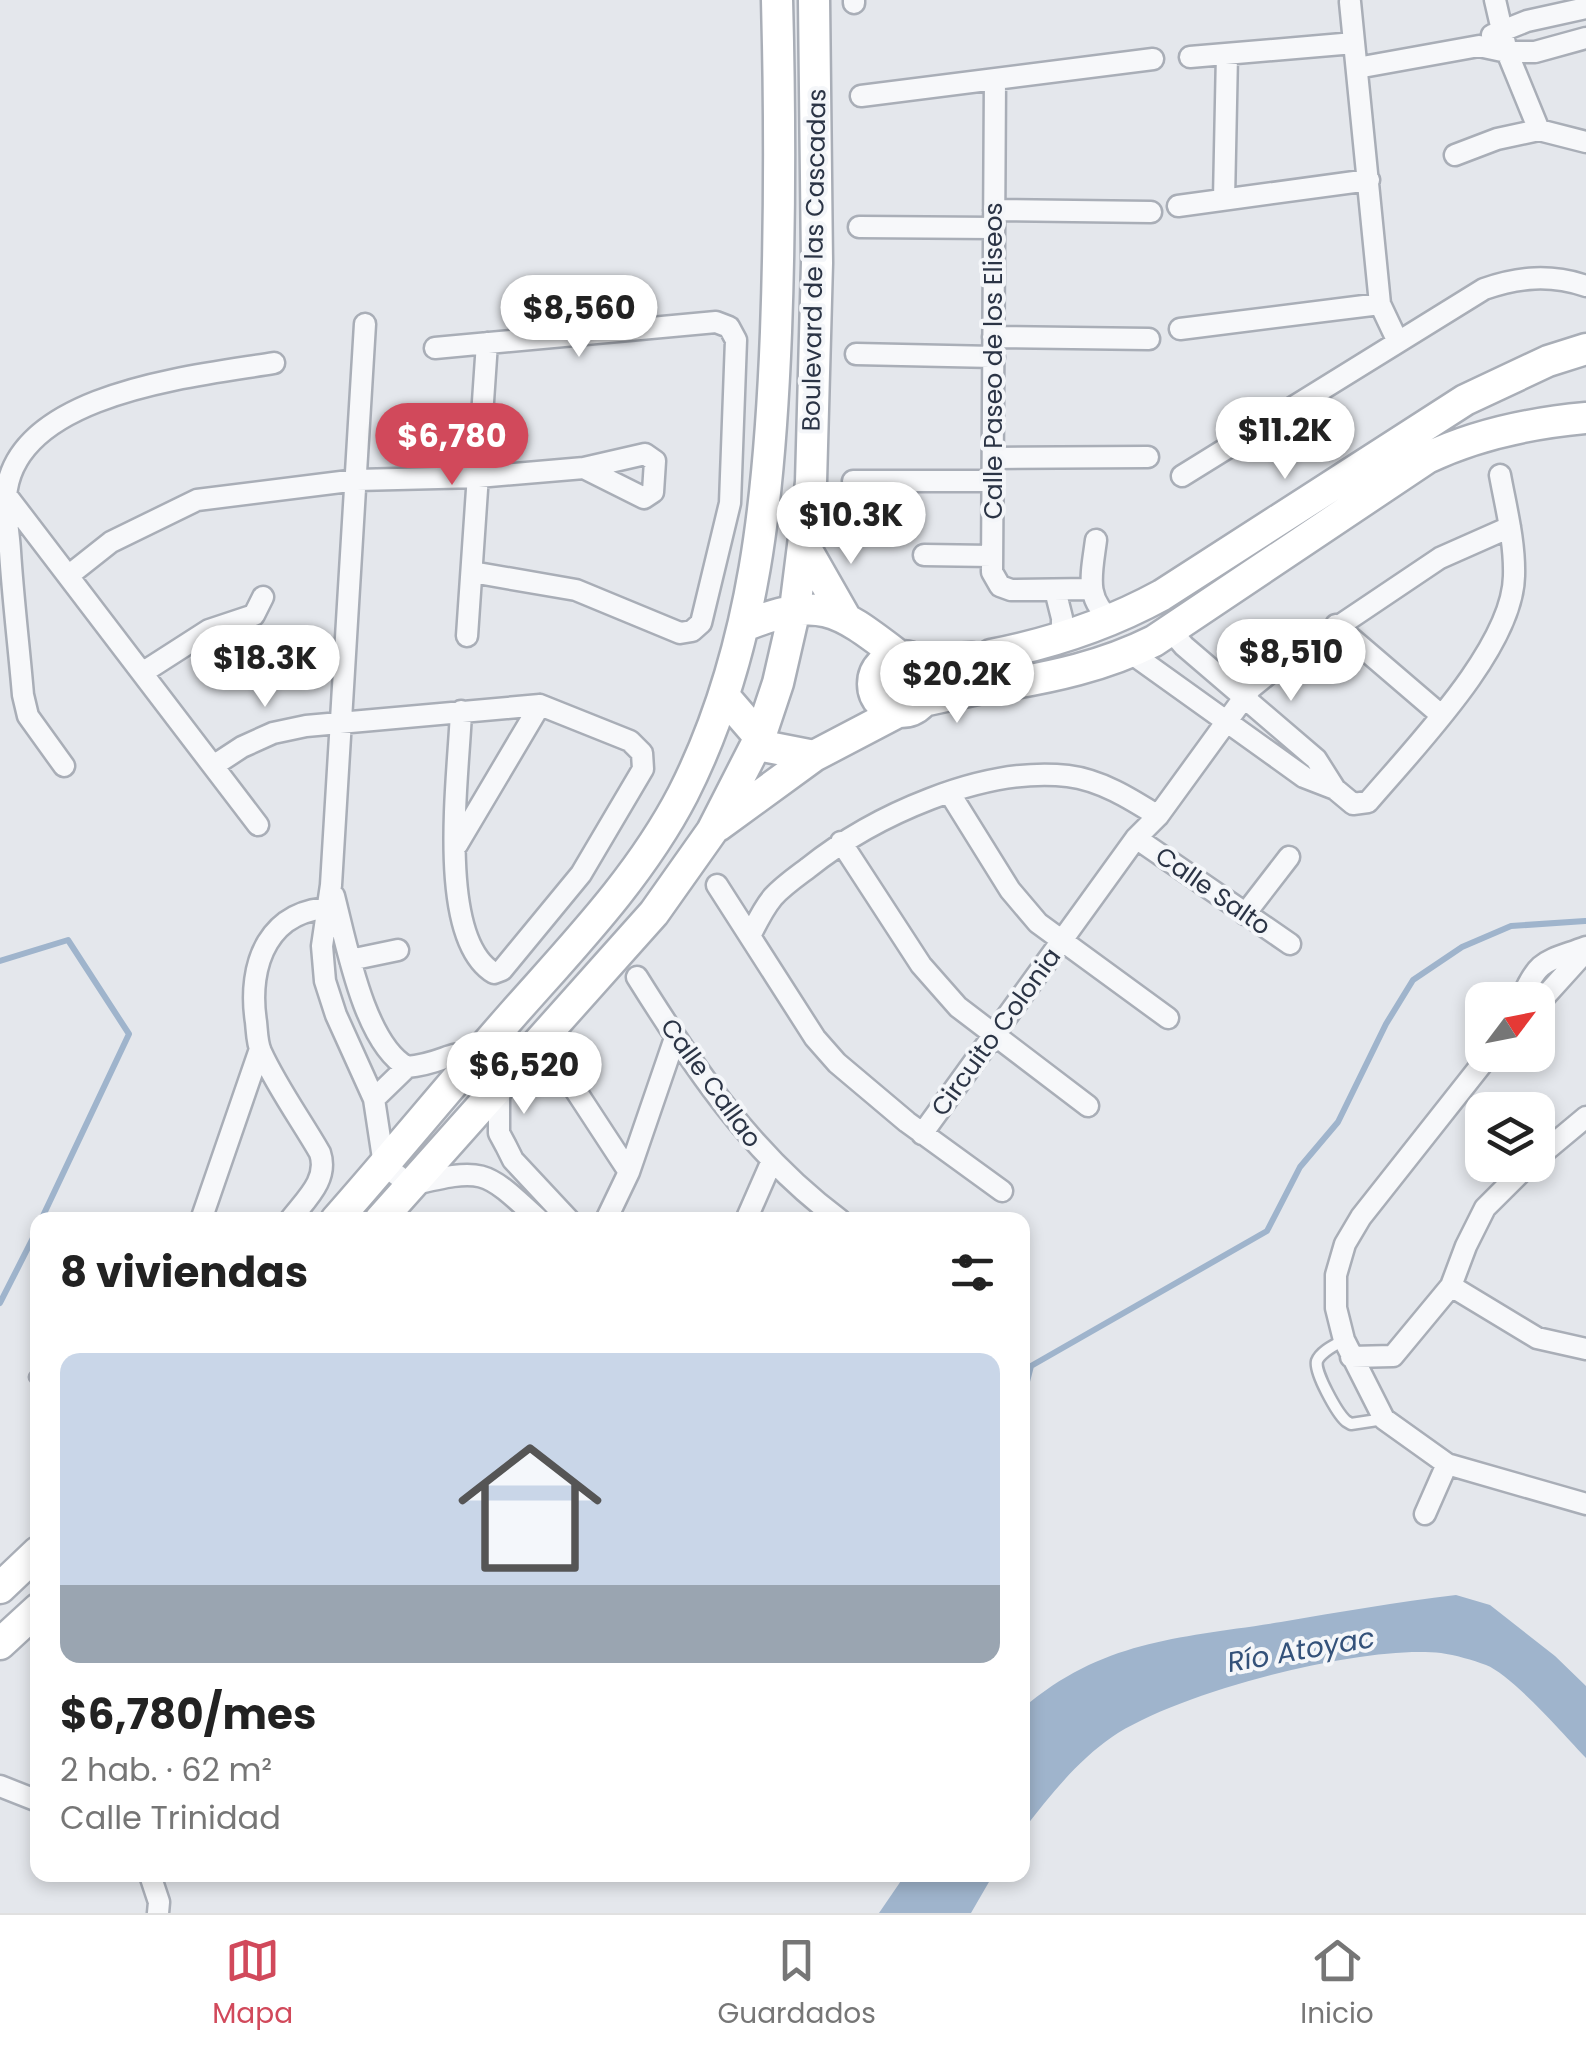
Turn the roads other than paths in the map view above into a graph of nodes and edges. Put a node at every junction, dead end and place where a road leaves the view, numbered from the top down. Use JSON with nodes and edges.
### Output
{"nodes":[{"id":1,"x":778,"y":0,"type":"edge"},
{"id":2,"x":814,"y":0,"type":"edge"},
{"id":3,"x":1495,"y":0,"type":"edge"},
{"id":4,"x":1350,"y":2,"type":"edge"},
{"id":5,"x":1586,"y":8,"type":"edge"},
{"id":6,"x":1500,"y":30,"type":"junction"},
{"id":7,"x":1586,"y":38,"type":"edge"},
{"id":8,"x":1354,"y":43,"type":"junction"},
{"id":9,"x":1479,"y":46,"type":"junction"},
{"id":10,"x":1507,"y":52,"type":"junction"},
{"id":11,"x":1227,"y":54,"type":"junction"},
{"id":12,"x":1190,"y":58,"type":"dead end"},
{"id":13,"x":1153,"y":59,"type":"dead end"},
{"id":14,"x":1357,"y":68,"type":"junction"},
{"id":15,"x":995,"y":79,"type":"junction"},
{"id":16,"x":861,"y":96,"type":"dead end"},
{"id":17,"x":1539,"y":130,"type":"junction"},
{"id":18,"x":1586,"y":142,"type":"edge"},
{"id":19,"x":1455,"y":155,"type":"dead end"},
{"id":20,"x":1369,"y":180,"type":"junction"},
{"id":21,"x":1224,"y":200,"type":"junction"},
{"id":22,"x":1178,"y":206,"type":"dead end"},
{"id":23,"x":1151,"y":212,"type":"dead end"},
{"id":24,"x":994,"y":219,"type":"junction"},
{"id":25,"x":858,"y":228,"type":"dead end"},
{"id":26,"x":779,"y":258,"type":"junction"},
{"id":27,"x":816,"y":263,"type":"junction"},
{"id":28,"x":1586,"y":286,"type":"edge"},
{"id":29,"x":1380,"y":304,"type":"junction"},
{"id":30,"x":365,"y":324,"type":"dead end"},
{"id":31,"x":1180,"y":329,"type":"dead end"},
{"id":32,"x":1586,"y":336,"type":"edge"},
{"id":33,"x":1149,"y":338,"type":"dead end"},
{"id":34,"x":1398,"y":342,"type":"junction"},
{"id":35,"x":487,"y":343,"type":"junction"},
{"id":36,"x":993,"y":347,"type":"junction"},
{"id":37,"x":436,"y":348,"type":"dead end"},
{"id":38,"x":1586,"y":350,"type":"edge"},
{"id":39,"x":856,"y":354,"type":"dead end"},
{"id":40,"x":1548,"y":361,"type":"junction"},
{"id":41,"x":274,"y":363,"type":"dead end"},
{"id":42,"x":1586,"y":418,"type":"edge"},
{"id":43,"x":1148,"y":457,"type":"dead end"},
{"id":44,"x":993,"y":458,"type":"junction"},
{"id":45,"x":584,"y":468,"type":"dead end"},
{"id":46,"x":1500,"y":475,"type":"dead end"},
{"id":47,"x":1182,"y":476,"type":"dead end"},
{"id":48,"x":478,"y":478,"type":"junction"},
{"id":49,"x":356,"y":480,"type":"junction"},
{"id":50,"x":853,"y":480,"type":"dead end"},
{"id":51,"x":993,"y":481,"type":"junction"},
{"id":52,"x":6,"y":495,"type":"junction"},
{"id":53,"x":1510,"y":528,"type":"junction"},
{"id":54,"x":1096,"y":540,"type":"dead end"},
{"id":55,"x":43,"y":543,"type":"junction"},
{"id":56,"x":805,"y":547,"type":"junction"},
{"id":57,"x":924,"y":556,"type":"dead end"},
{"id":58,"x":992,"y":556,"type":"junction"},
{"id":59,"x":11,"y":560,"type":"junction"},
{"id":60,"x":1210,"y":564,"type":"junction"},
{"id":61,"x":472,"y":572,"type":"junction"},
{"id":62,"x":68,"y":576,"type":"junction"},
{"id":63,"x":1090,"y":589,"type":"junction"},
{"id":64,"x":1055,"y":590,"type":"junction"},
{"id":65,"x":1228,"y":592,"type":"junction"},
{"id":66,"x":263,"y":597,"type":"dead end"},
{"id":67,"x":796,"y":609,"type":"junction"},
{"id":68,"x":845,"y":617,"type":"junction"},
{"id":69,"x":1114,"y":621,"type":"junction"},
{"id":70,"x":1336,"y":625,"type":"junction"},
{"id":71,"x":744,"y":626,"type":"junction"},
{"id":72,"x":1171,"y":631,"type":"junction"},
{"id":73,"x":467,"y":636,"type":"dead end"},
{"id":74,"x":1052,"y":643,"type":"junction"},
{"id":75,"x":1131,"y":653,"type":"junction"},
{"id":76,"x":908,"y":658,"type":"junction"},
{"id":77,"x":142,"y":673,"type":"junction"},
{"id":78,"x":1048,"y":678,"type":"junction"},
{"id":79,"x":724,"y":696,"type":"junction"},
{"id":80,"x":1244,"y":696,"type":"junction"},
{"id":81,"x":540,"y":705,"type":"junction"},
{"id":82,"x":911,"y":707,"type":"junction"},
{"id":83,"x":461,"y":711,"type":"junction"},
{"id":84,"x":1441,"y":716,"type":"junction"},
{"id":85,"x":1228,"y":720,"type":"junction"},
{"id":86,"x":341,"y":723,"type":"junction"},
{"id":87,"x":760,"y":737,"type":"junction"},
{"id":88,"x":814,"y":756,"type":"junction"},
{"id":89,"x":64,"y":766,"type":"dead end"},
{"id":90,"x":213,"y":766,"type":"junction"},
{"id":91,"x":1335,"y":789,"type":"junction"},
{"id":92,"x":950,"y":792,"type":"junction"},
{"id":93,"x":1158,"y":816,"type":"junction"},
{"id":94,"x":258,"y":825,"type":"dead end"},
{"id":95,"x":712,"y":830,"type":"junction"},
{"id":96,"x":1136,"y":838,"type":"junction"},
{"id":97,"x":841,"y":842,"type":"junction"},
{"id":98,"x":456,"y":847,"type":"junction"},
{"id":99,"x":1289,"y":857,"type":"dead end"},
{"id":100,"x":717,"y":885,"type":"dead end"},
{"id":101,"x":332,"y":908,"type":"junction"},
{"id":102,"x":1246,"y":914,"type":"junction"},
{"id":103,"x":750,"y":936,"type":"junction"},
{"id":104,"x":1061,"y":942,"type":"junction"},
{"id":105,"x":1290,"y":944,"type":"dead end"},
{"id":106,"x":1586,"y":949,"type":"edge"},
{"id":107,"x":398,"y":950,"type":"dead end"},
{"id":108,"x":350,"y":960,"type":"junction"},
{"id":109,"x":637,"y":977,"type":"dead end"},
{"id":110,"x":1528,"y":982,"type":"edge"},
{"id":111,"x":1555,"y":985,"type":"edge"},
{"id":112,"x":1168,"y":1018,"type":"dead end"},
{"id":113,"x":992,"y":1034,"type":"junction"},
{"id":114,"x":675,"y":1038,"type":"junction"},
{"id":115,"x":260,"y":1050,"type":"junction"},
{"id":116,"x":475,"y":1057,"type":"junction"},
{"id":117,"x":560,"y":1065,"type":"dead end"},
{"id":118,"x":406,"y":1067,"type":"junction"},
{"id":119,"x":1476,"y":1072,"type":"edge"},
{"id":120,"x":499,"y":1084,"type":"junction"},
{"id":121,"x":374,"y":1099,"type":"junction"},
{"id":122,"x":1088,"y":1106,"type":"dead end"},
{"id":123,"x":1586,"y":1117,"type":"edge"},
{"id":124,"x":922,"y":1134,"type":"junction"},
{"id":125,"x":1555,"y":1143,"type":"edge"},
{"id":126,"x":771,"y":1163,"type":"junction"},
{"id":127,"x":384,"y":1165,"type":"junction"},
{"id":128,"x":630,"y":1172,"type":"junction"},
{"id":129,"x":1511,"y":1182,"type":"edge"},
{"id":130,"x":410,"y":1185,"type":"junction"},
{"id":131,"x":1002,"y":1191,"type":"dead end"},
{"id":132,"x":204,"y":1212,"type":"edge"},
{"id":133,"x":296,"y":1212,"type":"edge"},
{"id":134,"x":343,"y":1212,"type":"edge"},
{"id":135,"x":387,"y":1212,"type":"edge"},
{"id":136,"x":530,"y":1212,"type":"edge"},
{"id":137,"x":562,"y":1212,"type":"edge"},
{"id":138,"x":610,"y":1212,"type":"edge"},
{"id":139,"x":750,"y":1212,"type":"edge"},
{"id":140,"x":830,"y":1212,"type":"edge"},
{"id":141,"x":1451,"y":1286,"type":"junction"},
{"id":142,"x":1583,"y":1344,"type":"edge"},
{"id":143,"x":1347,"y":1348,"type":"junction"},
{"id":144,"x":1394,"y":1356,"type":"junction"},
{"id":145,"x":1370,"y":1396,"type":"junction"},
{"id":146,"x":1384,"y":1419,"type":"junction"},
{"id":147,"x":1447,"y":1464,"type":"junction"},
{"id":148,"x":1586,"y":1504,"type":"edge"},
{"id":149,"x":1425,"y":1514,"type":"dead end"},
{"id":150,"x":30,"y":1560,"type":"edge"},
{"id":151,"x":0,"y":1588,"type":"edge"},
{"id":152,"x":30,"y":1616,"type":"edge"},
{"id":153,"x":0,"y":1644,"type":"edge"},
{"id":154,"x":0,"y":1786,"type":"edge"},
{"id":155,"x":30,"y":1798,"type":"edge"},
{"id":156,"x":152,"y":1882,"type":"edge"},
{"id":157,"x":158,"y":1913,"type":"edge"}],
"edges":[{"from":1,"to":26,"type":"main road","name":"Boulevard de las Cascadas"},
{"from":2,"to":27,"type":"main road","name":"Boulevard de las Cascadas"},
{"from":3,"to":6,"type":"street"},
{"from":4,"to":8,"type":"street"},
{"from":5,"to":6,"type":"street"},
{"from":6,"to":9,"type":"street"},
{"from":6,"to":10,"type":"street"},
{"from":7,"to":10,"type":"street"},
{"from":8,"to":11,"type":"street"},
{"from":8,"to":14,"type":"street"},
{"from":9,"to":10,"type":"street"},
{"from":9,"to":14,"type":"street"},
{"from":10,"to":17,"type":"street"},
{"from":11,"to":12,"type":"street"},
{"from":11,"to":21,"type":"street"},
{"from":13,"to":15,"type":"street"},
{"from":14,"to":20,"type":"street"},
{"from":15,"to":16,"type":"street"},
{"from":15,"to":24,"type":"street","name":"Calle Paseo de los Eliseos"},
{"from":17,"to":18,"type":"street"},
{"from":17,"to":19,"type":"street"},
{"from":20,"to":21,"type":"street"},
{"from":20,"to":29,"type":"street"},
{"from":21,"to":22,"type":"street"},
{"from":23,"to":24,"type":"street"},
{"from":24,"to":25,"type":"street"},
{"from":24,"to":36,"type":"street","name":"Calle Paseo de los Eliseos"},
{"from":26,"to":27,"type":"main road"},
{"from":26,"to":71,"type":"main road","name":"Boulevard de las Cascadas"},
{"from":27,"to":56,"type":"main road","name":"Boulevard de las Cascadas"},
{"from":28,"to":34,"type":"street"},
{"from":29,"to":31,"type":"street"},
{"from":29,"to":34,"type":"street"},
{"from":30,"to":49,"type":"street"},
{"from":32,"to":40,"type":"main road"},
{"from":33,"to":36,"type":"street"},
{"from":34,"to":47,"type":"street"},
{"from":35,"to":37,"type":"street"},
{"from":35,"to":48,"type":"street"},
{"from":35,"to":61,"type":"street"},
{"from":36,"to":39,"type":"street"},
{"from":36,"to":44,"type":"street","name":"Calle Paseo de los Eliseos"},
{"from":38,"to":40,"type":"main road"},
{"from":40,"to":60,"type":"main road"},
{"from":41,"to":52,"type":"street"},
{"from":42,"to":65,"type":"main road"},
{"from":43,"to":44,"type":"street"},
{"from":44,"to":51,"type":"street","name":"Calle Paseo de los Eliseos"},
{"from":45,"to":48,"type":"street"},
{"from":46,"to":53,"type":"street"},
{"from":48,"to":49,"type":"street"},
{"from":48,"to":61,"type":"street"},
{"from":49,"to":62,"type":"street"},
{"from":49,"to":86,"type":"street"},
{"from":50,"to":51,"type":"street"},
{"from":51,"to":58,"type":"street","name":"Calle Paseo de los Eliseos"},
{"from":52,"to":55,"type":"street"},
{"from":52,"to":59,"type":"street"},
{"from":53,"to":70,"type":"street","name":"Circuito Colonia"},
{"from":53,"to":84,"type":"street"},
{"from":54,"to":63,"type":"street"},
{"from":55,"to":59,"type":"street"},
{"from":55,"to":62,"type":"street"},
{"from":56,"to":67,"type":"main road","name":"Boulevard de las Cascadas"},
{"from":56,"to":68,"type":"main road"},
{"from":57,"to":58,"type":"street"},
{"from":58,"to":64,"type":"street","name":"Calle Paseo de los Eliseos"},
{"from":59,"to":89,"type":"street"},
{"from":60,"to":65,"type":"main road"},
{"from":60,"to":69,"type":"main road"},
{"from":61,"to":73,"type":"street"},
{"from":62,"to":77,"type":"street"},
{"from":63,"to":64,"type":"street","name":"Calle Paseo de los Eliseos"},
{"from":63,"to":69,"type":"street"},
{"from":64,"to":74,"type":"street"},
{"from":65,"to":72,"type":"main road"},
{"from":66,"to":77,"type":"street"},
{"from":67,"to":68,"type":"main road"},
{"from":67,"to":71,"type":"main road"},
{"from":67,"to":87,"type":"main road","name":"Boulevard de las Cascadas"},
{"from":68,"to":76,"type":"main road"},
{"from":69,"to":74,"type":"main road"},
{"from":70,"to":80,"type":"street","name":"Circuito Colonia"},
{"from":70,"to":84,"type":"street"},
{"from":71,"to":79,"type":"main road","name":"Boulevard de las Cascadas"},
{"from":72,"to":75,"type":"main road"},
{"from":72,"to":80,"type":"street"},
{"from":74,"to":76,"type":"main road"},
{"from":74,"to":78,"type":"main road"},
{"from":75,"to":78,"type":"main road"},
{"from":75,"to":85,"type":"street"},
{"from":76,"to":82,"type":"main road"},
{"from":76,"to":82,"type":"main road"},
{"from":77,"to":90,"type":"street"},
{"from":78,"to":82,"type":"main road"},
{"from":79,"to":87,"type":"main road"},
{"from":79,"to":116,"type":"main road","name":"Boulevard de las Cascadas"},
{"from":80,"to":85,"type":"street","name":"Circuito Colonia"},
{"from":80,"to":91,"type":"street"},
{"from":81,"to":83,"type":"street"},
{"from":81,"to":98,"type":"street"},
{"from":81,"to":98,"type":"street"},
{"from":82,"to":88,"type":"main road"},
{"from":83,"to":86,"type":"street"},
{"from":83,"to":98,"type":"street"},
{"from":84,"to":91,"type":"street"},
{"from":85,"to":91,"type":"street"},
{"from":85,"to":93,"type":"street","name":"Circuito Colonia"},
{"from":86,"to":90,"type":"street"},
{"from":86,"to":101,"type":"street"},
{"from":87,"to":88,"type":"main road"},
{"from":87,"to":95,"type":"main road","name":"Boulevard de las Cascadas"},
{"from":88,"to":95,"type":"main road"},
{"from":90,"to":94,"type":"street"},
{"from":92,"to":93,"type":"street"},
{"from":92,"to":97,"type":"street"},
{"from":92,"to":104,"type":"street"},
{"from":93,"to":96,"type":"street","name":"Circuito Colonia"},
{"from":95,"to":120,"type":"main road","name":"Boulevard de las Cascadas"},
{"from":96,"to":102,"type":"street","name":"Calle Salto"},
{"from":96,"to":104,"type":"street","name":"Circuito Colonia"},
{"from":97,"to":103,"type":"street"},
{"from":97,"to":113,"type":"street"},
{"from":99,"to":102,"type":"street"},
{"from":100,"to":103,"type":"street","name":"Circuito Colonia"},
{"from":101,"to":108,"type":"street"},
{"from":101,"to":115,"type":"street"},
{"from":101,"to":121,"type":"street"},
{"from":102,"to":105,"type":"street","name":"Calle Salto"},
{"from":103,"to":124,"type":"street","name":"Circuito Colonia"},
{"from":104,"to":112,"type":"street"},
{"from":104,"to":113,"type":"street","name":"Circuito Colonia"},
{"from":106,"to":110,"type":"street"},
{"from":106,"to":111,"type":"street"},
{"from":107,"to":108,"type":"street"},
{"from":108,"to":118,"type":"street"},
{"from":109,"to":114,"type":"street","name":"Calle Callao"},
{"from":113,"to":122,"type":"street"},
{"from":113,"to":124,"type":"street","name":"Circuito Colonia"},
{"from":114,"to":126,"type":"street","name":"Calle Callao"},
{"from":114,"to":128,"type":"street"},
{"from":115,"to":132,"type":"street"},
{"from":115,"to":133,"type":"street"},
{"from":116,"to":118,"type":"street"},
{"from":116,"to":120,"type":"street"},
{"from":116,"to":127,"type":"main road","name":"Boulevard de las Cascadas"},
{"from":117,"to":128,"type":"street"},
{"from":118,"to":121,"type":"street"},
{"from":119,"to":143,"type":"street"},
{"from":120,"to":130,"type":"main road","name":"Boulevard de las Cascadas"},
{"from":120,"to":137,"type":"street"},
{"from":121,"to":127,"type":"street"},
{"from":123,"to":125,"type":"street"},
{"from":124,"to":131,"type":"street"},
{"from":126,"to":139,"type":"street"},
{"from":126,"to":140,"type":"street","name":"Calle Callao"},
{"from":127,"to":130,"type":"street"},
{"from":127,"to":134,"type":"main road","name":"Boulevard de las Cascadas"},
{"from":128,"to":138,"type":"street"},
{"from":129,"to":141,"type":"street"},
{"from":130,"to":135,"type":"main road","name":"Boulevard de las Cascadas"},
{"from":130,"to":136,"type":"street"},
{"from":141,"to":142,"type":"street"},
{"from":141,"to":144,"type":"street"},
{"from":143,"to":144,"type":"street"},
{"from":143,"to":145,"type":"street"},
{"from":143,"to":146,"type":"lane"},
{"from":144,"to":145,"type":"street"},
{"from":145,"to":146,"type":"street"},
{"from":146,"to":147,"type":"street"},
{"from":147,"to":148,"type":"street"},
{"from":147,"to":149,"type":"street"},
{"from":150,"to":151,"type":"main road"},
{"from":152,"to":153,"type":"main road"},
{"from":154,"to":155,"type":"street"},
{"from":156,"to":157,"type":"street"}]}
